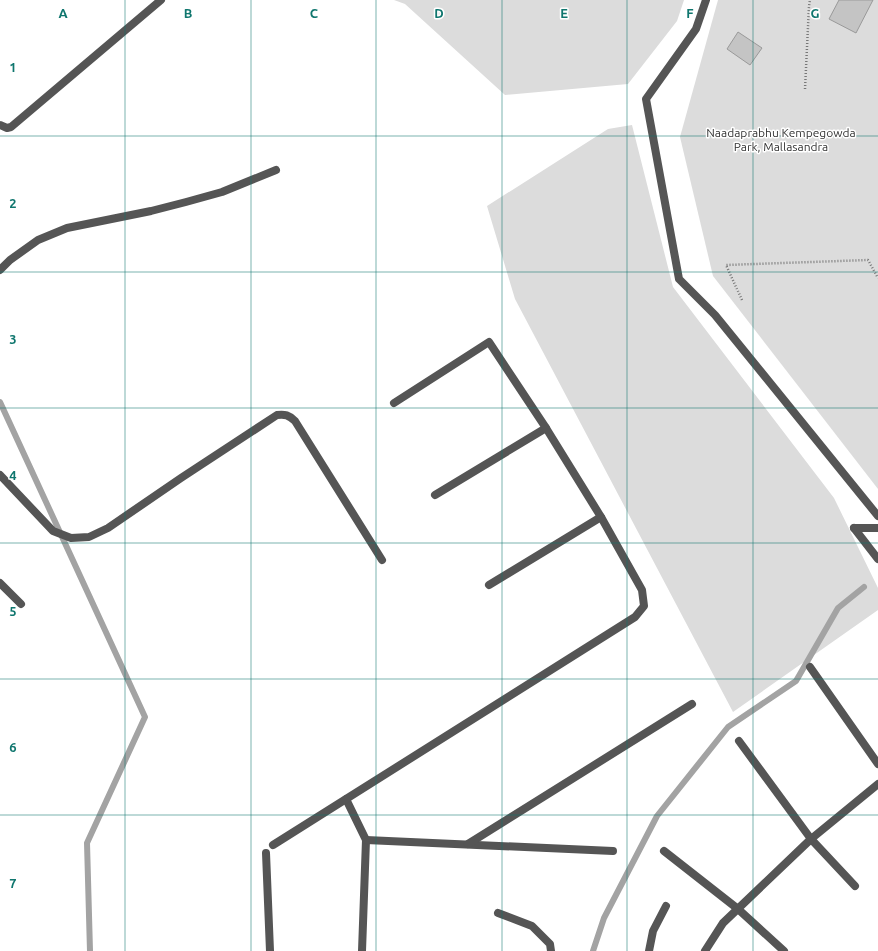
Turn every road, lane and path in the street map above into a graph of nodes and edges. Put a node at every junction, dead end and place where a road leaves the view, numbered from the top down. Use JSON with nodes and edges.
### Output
{"nodes":[{"id":1,"x":161,"y":0,"type":"edge"},
{"id":2,"x":706,"y":0,"type":"edge"},
{"id":3,"x":810,"y":0,"type":"edge"},
{"id":4,"x":805,"y":89,"type":"dead end"},
{"id":5,"x":0,"y":125,"type":"edge"},
{"id":6,"x":276,"y":170,"type":"dead end"},
{"id":7,"x":0,"y":270,"type":"edge"},
{"id":8,"x":878,"y":278,"type":"edge"},
{"id":9,"x":742,"y":300,"type":"dead end"},
{"id":10,"x":394,"y":403,"type":"dead end"},
{"id":11,"x":546,"y":428,"type":"junction"},
{"id":12,"x":0,"y":475,"type":"edge"},
{"id":13,"x":435,"y":495,"type":"dead end"},
{"id":14,"x":878,"y":516,"type":"edge"},
{"id":15,"x":601,"y":517,"type":"junction"},
{"id":16,"x":878,"y":528,"type":"edge"},
{"id":17,"x":878,"y":559,"type":"edge"},
{"id":18,"x":382,"y":560,"type":"dead end"},
{"id":19,"x":0,"y":583,"type":"edge"},
{"id":20,"x":489,"y":585,"type":"dead end"},
{"id":21,"x":21,"y":604,"type":"dead end"},
{"id":22,"x":810,"y":667,"type":"dead end"},
{"id":23,"x":692,"y":704,"type":"dead end"},
{"id":24,"x":739,"y":741,"type":"dead end"},
{"id":25,"x":878,"y":764,"type":"edge"},
{"id":26,"x":878,"y":784,"type":"edge"},
{"id":27,"x":346,"y":799,"type":"junction"},
{"id":28,"x":811,"y":839,"type":"junction"},
{"id":29,"x":366,"y":840,"type":"junction"},
{"id":30,"x":468,"y":844,"type":"junction"},
{"id":31,"x":273,"y":845,"type":"dead end"},
{"id":32,"x":613,"y":851,"type":"dead end"},
{"id":33,"x":664,"y":851,"type":"dead end"},
{"id":34,"x":266,"y":853,"type":"dead end"},
{"id":35,"x":855,"y":886,"type":"dead end"},
{"id":36,"x":666,"y":906,"type":"dead end"},
{"id":37,"x":738,"y":909,"type":"junction"},
{"id":38,"x":498,"y":913,"type":"dead end"},
{"id":39,"x":270,"y":951,"type":"edge"},
{"id":40,"x":362,"y":951,"type":"edge"},
{"id":41,"x":551,"y":951,"type":"edge"},
{"id":42,"x":649,"y":951,"type":"edge"},
{"id":43,"x":705,"y":951,"type":"edge"},
{"id":44,"x":784,"y":951,"type":"edge"}],
"edges":[{"from":1,"to":5,"type":"street"},
{"from":2,"to":14,"type":"street"},
{"from":3,"to":4,"type":"path"},
{"from":6,"to":7,"type":"street"},
{"from":8,"to":9,"type":"path"},
{"from":10,"to":11,"type":"street"},
{"from":11,"to":13,"type":"street"},
{"from":11,"to":15,"type":"street"},
{"from":12,"to":18,"type":"street"},
{"from":15,"to":20,"type":"street"},
{"from":15,"to":27,"type":"street"},
{"from":16,"to":17,"type":"street"},
{"from":19,"to":21,"type":"street"},
{"from":22,"to":25,"type":"street"},
{"from":23,"to":30,"type":"street"},
{"from":24,"to":28,"type":"street"},
{"from":26,"to":28,"type":"street"},
{"from":27,"to":29,"type":"street"},
{"from":27,"to":31,"type":"street"},
{"from":28,"to":35,"type":"street"},
{"from":28,"to":37,"type":"street"},
{"from":29,"to":30,"type":"street"},
{"from":29,"to":40,"type":"street"},
{"from":30,"to":32,"type":"street"},
{"from":33,"to":37,"type":"street"},
{"from":34,"to":39,"type":"street"},
{"from":36,"to":42,"type":"street"},
{"from":37,"to":43,"type":"street"},
{"from":37,"to":44,"type":"street"},
{"from":38,"to":41,"type":"street"}]}
